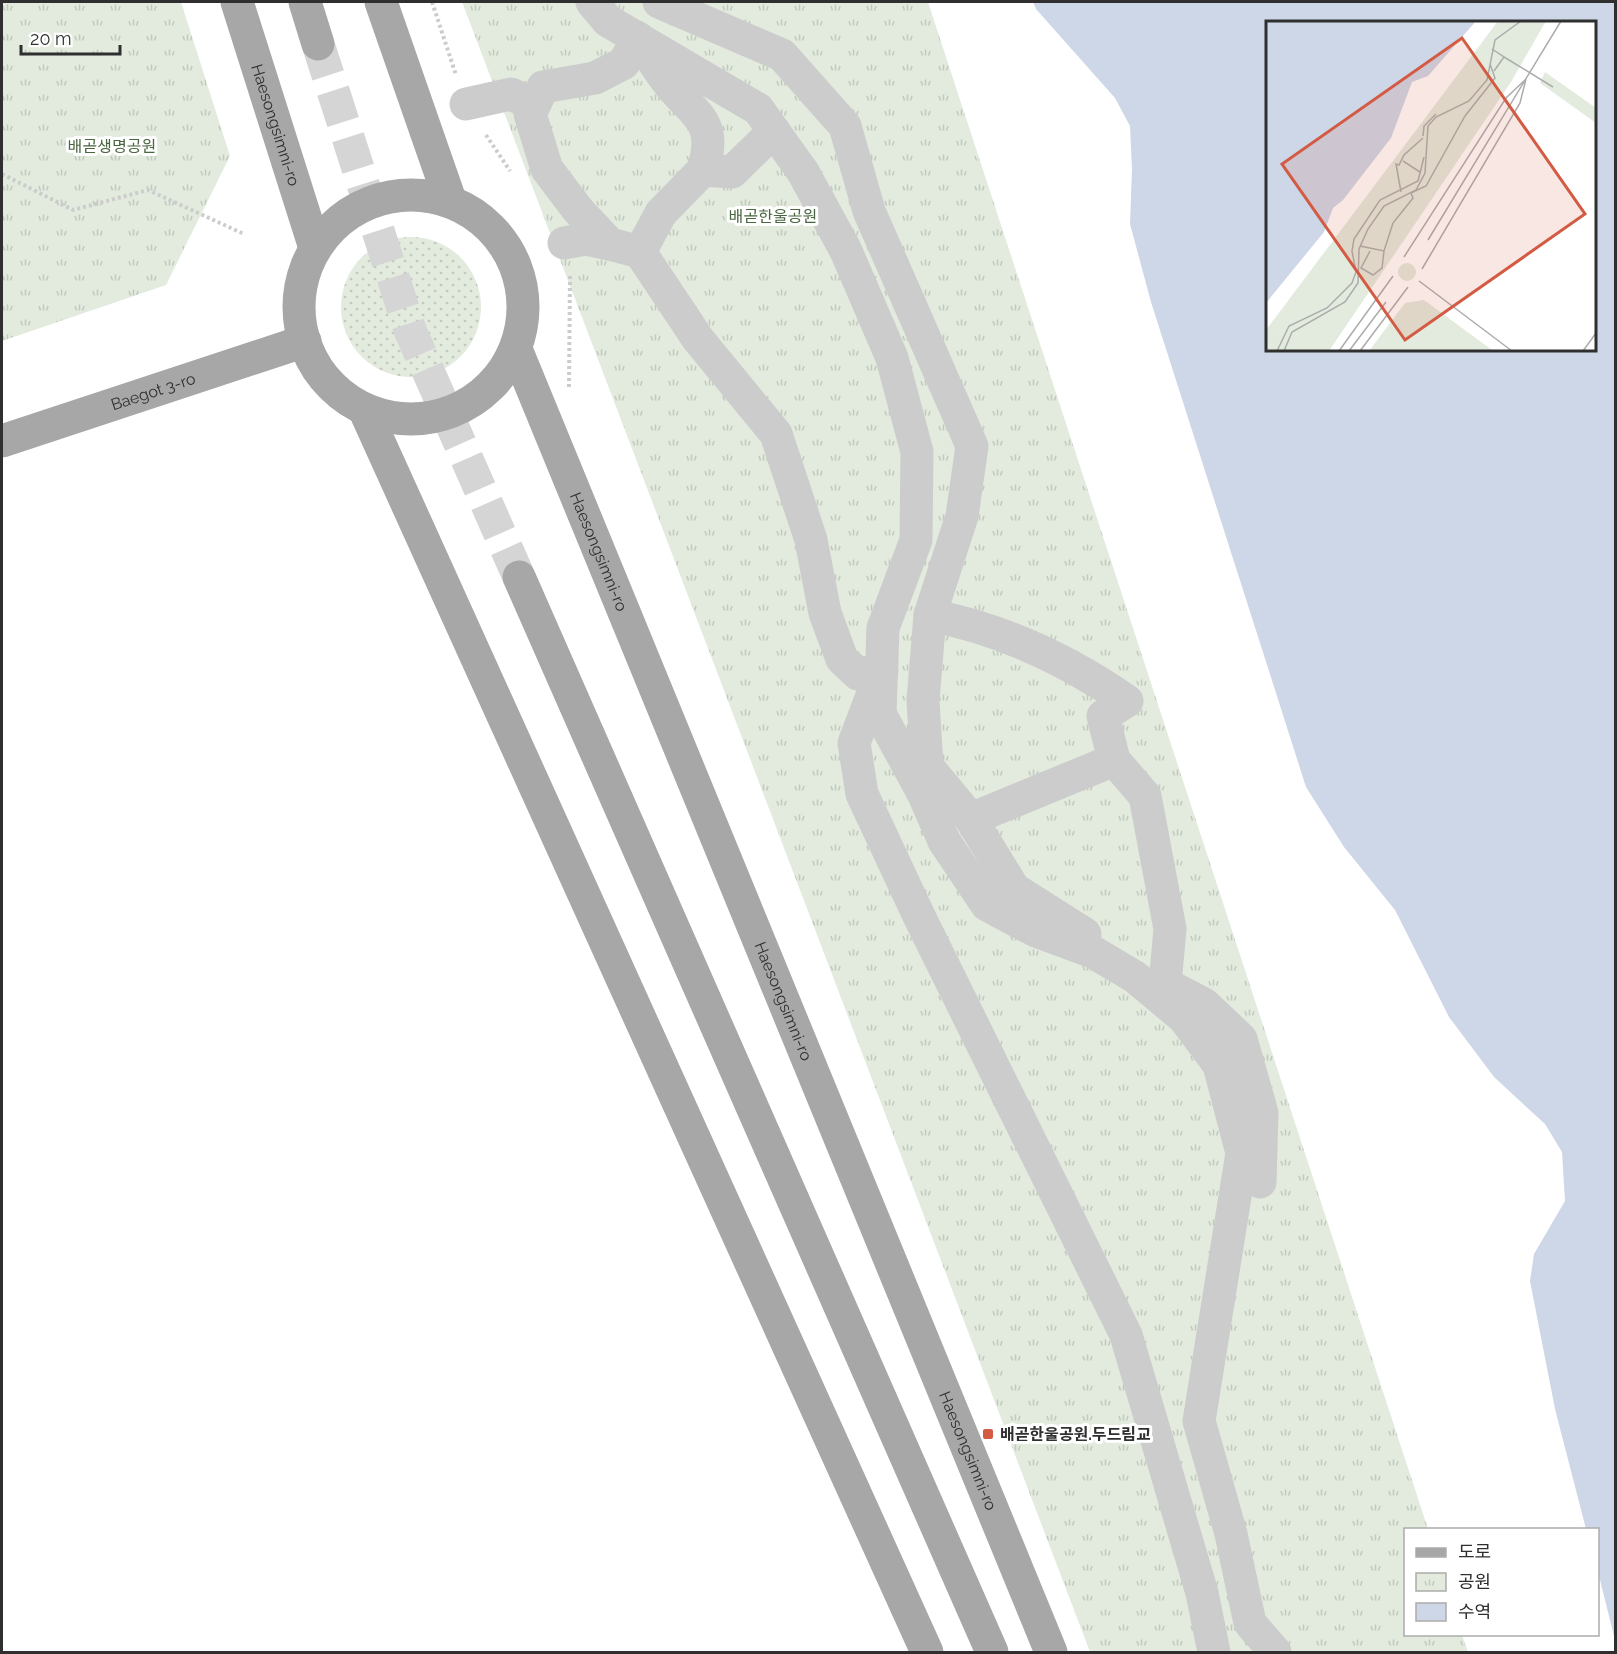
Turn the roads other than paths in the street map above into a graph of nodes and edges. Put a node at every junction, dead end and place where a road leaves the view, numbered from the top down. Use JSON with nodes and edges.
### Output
{"nodes":[{"id":1,"x":237,"y":2,"type":"edge"},
{"id":2,"x":305,"y":2,"type":"edge"},
{"id":3,"x":381,"y":2,"type":"edge"},
{"id":4,"x":592,"y":2,"type":"edge"},
{"id":5,"x":659,"y":2,"type":"edge"},
{"id":6,"x":638,"y":38,"type":"junction"},
{"id":7,"x":318,"y":44,"type":"tunnel mouth"},
{"id":8,"x":466,"y":104,"type":"road end"},
{"id":9,"x":534,"y":105,"type":"junction"},
{"id":10,"x":774,"y":131,"type":"junction"},
{"id":11,"x":703,"y":170,"type":"junction"},
{"id":12,"x":450,"y":200,"type":"junction"},
{"id":13,"x":564,"y":243,"type":"road end"},
{"id":14,"x":315,"y":248,"type":"junction"},
{"id":15,"x":625,"y":248,"type":"junction"},
{"id":16,"x":305,"y":341,"type":"junction"},
{"id":17,"x":516,"y":349,"type":"junction"},
{"id":18,"x":365,"y":411,"type":"junction"},
{"id":19,"x":2,"y":441,"type":"edge"},
{"id":20,"x":519,"y":577,"type":"tunnel mouth"},
{"id":21,"x":930,"y":615,"type":"junction"},
{"id":22,"x":882,"y":670,"type":"junction"},
{"id":23,"x":1114,"y":760,"type":"junction"},
{"id":24,"x":971,"y":819,"type":"junction"},
{"id":25,"x":1165,"y":984,"type":"junction"},
{"id":26,"x":1202,"y":1401,"type":"junction"},
{"id":27,"x":927,"y":1653,"type":"edge"},
{"id":28,"x":992,"y":1653,"type":"edge"},
{"id":29,"x":1051,"y":1653,"type":"edge"},
{"id":30,"x":1214,"y":1653,"type":"edge"},
{"id":31,"x":1275,"y":1653,"type":"edge"}],
"edges":[{"from":1,"to":14,"type":"main road","name":"Haesongsimni-ro"},
{"from":2,"to":7,"type":"main road"},
{"from":3,"to":12,"type":"main road"},
{"from":4,"to":6,"type":"street"},
{"from":5,"to":21,"type":"street"},
{"from":6,"to":9,"type":"street"},
{"from":6,"to":10,"type":"street"},
{"from":6,"to":11,"type":"street"},
{"from":8,"to":9,"type":"street"},
{"from":9,"to":15,"type":"street"},
{"from":10,"to":11,"type":"street"},
{"from":10,"to":22,"type":"street"},
{"from":11,"to":15,"type":"street"},
{"from":12,"to":14,"type":"main road"},
{"from":12,"to":17,"type":"main road"},
{"from":13,"to":15,"type":"street"},
{"from":14,"to":16,"type":"main road"},
{"from":15,"to":22,"type":"street"},
{"from":16,"to":18,"type":"main road"},
{"from":16,"to":19,"type":"main road","name":"Baegot 3-ro"},
{"from":17,"to":18,"type":"main road"},
{"from":17,"to":29,"type":"main road","name":"Haesongsimni-ro"},
{"from":18,"to":27,"type":"main road"},
{"from":20,"to":28,"type":"main road"},
{"from":21,"to":23,"type":"street"},
{"from":21,"to":24,"type":"street"},
{"from":22,"to":26,"type":"street"},
{"from":22,"to":30,"type":"street"},
{"from":23,"to":24,"type":"street"},
{"from":23,"to":25,"type":"street"},
{"from":24,"to":25,"type":"street"},
{"from":25,"to":26,"type":"street"},
{"from":26,"to":31,"type":"street"}]}
